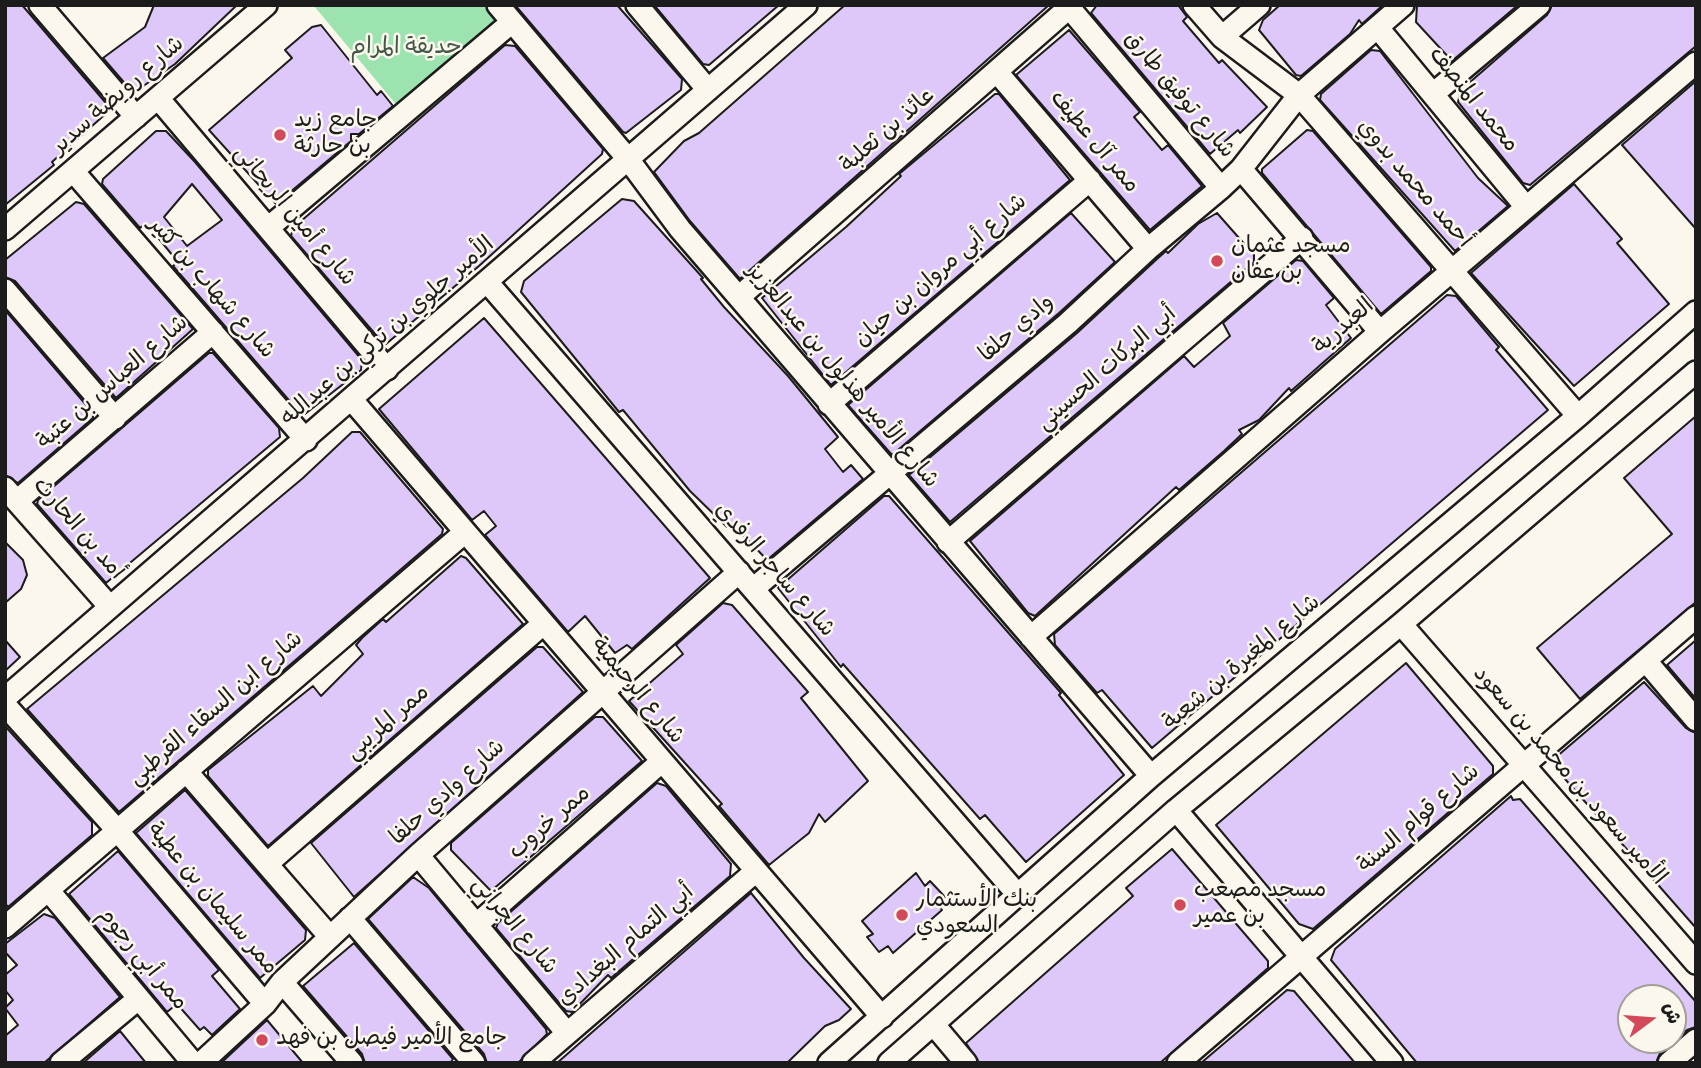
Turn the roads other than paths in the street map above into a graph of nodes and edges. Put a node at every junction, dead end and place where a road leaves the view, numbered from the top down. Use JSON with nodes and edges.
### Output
{"nodes":[{"id":1,"x":40,"y":5,"type":"edge"},
{"id":2,"x":266,"y":5,"type":"edge"},
{"id":3,"x":498,"y":5,"type":"edge"},
{"id":4,"x":637,"y":5,"type":"edge"},
{"id":5,"x":806,"y":5,"type":"edge"},
{"id":6,"x":1194,"y":5,"type":"edge"},
{"id":7,"x":1259,"y":5,"type":"edge"},
{"id":8,"x":1403,"y":5,"type":"edge"},
{"id":9,"x":1539,"y":5,"type":"edge"},
{"id":10,"x":1070,"y":6,"type":"edge"},
{"id":11,"x":512,"y":22,"type":"junction"},
{"id":12,"x":1378,"y":27,"type":"junction"},
{"id":13,"x":1222,"y":37,"type":"junction"},
{"id":14,"x":1696,"y":63,"type":"edge"},
{"id":15,"x":998,"y":72,"type":"junction"},
{"id":16,"x":708,"y":90,"type":"junction"},
{"id":17,"x":1433,"y":94,"type":"junction"},
{"id":18,"x":1299,"y":95,"type":"junction"},
{"id":19,"x":158,"y":99,"type":"junction"},
{"id":20,"x":136,"y":117,"type":"junction"},
{"id":21,"x":628,"y":159,"type":"junction"},
{"id":22,"x":1241,"y":169,"type":"junction"},
{"id":23,"x":74,"y":171,"type":"junction"},
{"id":24,"x":1090,"y":180,"type":"junction"},
{"id":25,"x":1221,"y":188,"type":"junction"},
{"id":26,"x":1526,"y":207,"type":"junction"},
{"id":27,"x":268,"y":228,"type":"junction"},
{"id":28,"x":5,"y":229,"type":"edge"},
{"id":29,"x":1302,"y":238,"type":"junction"},
{"id":30,"x":1148,"y":249,"type":"junction"},
{"id":31,"x":1453,"y":272,"type":"junction"},
{"id":32,"x":488,"y":283,"type":"junction"},
{"id":33,"x":5,"y":290,"type":"edge"},
{"id":34,"x":739,"y":297,"type":"junction"},
{"id":35,"x":1696,"y":312,"type":"edge"},
{"id":36,"x":213,"y":332,"type":"junction"},
{"id":37,"x":1380,"y":332,"type":"junction"},
{"id":38,"x":387,"y":369,"type":"junction"},
{"id":39,"x":1696,"y":372,"type":"edge"},
{"id":40,"x":352,"y":400,"type":"junction"},
{"id":41,"x":829,"y":404,"type":"junction"},
{"id":42,"x":1578,"y":416,"type":"junction"},
{"id":43,"x":115,"y":418,"type":"junction"},
{"id":44,"x":306,"y":440,"type":"junction"},
{"id":45,"x":888,"y":475,"type":"junction"},
{"id":46,"x":11,"y":495,"type":"edge"},
{"id":47,"x":464,"y":533,"type":"junction"},
{"id":48,"x":948,"y":542,"type":"junction"},
{"id":49,"x":739,"y":572,"type":"junction"},
{"id":50,"x":753,"y":589,"type":"junction"},
{"id":51,"x":110,"y":607,"type":"junction"},
{"id":52,"x":1696,"y":617,"type":"edge"},
{"id":53,"x":543,"y":624,"type":"junction"},
{"id":54,"x":1401,"y":624,"type":"junction"},
{"id":55,"x":1031,"y":637,"type":"junction"},
{"id":56,"x":1646,"y":661,"type":"junction"},
{"id":57,"x":603,"y":692,"type":"junction"},
{"id":58,"x":5,"y":698,"type":"edge"},
{"id":59,"x":5,"y":705,"type":"edge"},
{"id":60,"x":1696,"y":720,"type":"edge"},
{"id":61,"x":660,"y":762,"type":"junction"},
{"id":62,"x":1523,"y":767,"type":"junction"},
{"id":63,"x":186,"y":771,"type":"junction"},
{"id":64,"x":1151,"y":776,"type":"junction"},
{"id":65,"x":1176,"y":810,"type":"junction"},
{"id":66,"x":117,"y":830,"type":"junction"},
{"id":67,"x":418,"y":855,"type":"junction"},
{"id":68,"x":268,"y":863,"type":"junction"},
{"id":69,"x":756,"y":871,"type":"junction"},
{"id":70,"x":49,"y":891,"type":"junction"},
{"id":71,"x":1017,"y":895,"type":"junction"},
{"id":72,"x":350,"y":918,"type":"junction"},
{"id":73,"x":476,"y":925,"type":"junction"},
{"id":74,"x":5,"y":927,"type":"edge"},
{"id":75,"x":330,"y":937,"type":"junction"},
{"id":76,"x":1303,"y":957,"type":"junction"},
{"id":77,"x":1696,"y":963,"type":"edge"},
{"id":78,"x":282,"y":982,"type":"junction"},
{"id":79,"x":138,"y":999,"type":"junction"},
{"id":80,"x":265,"y":1004,"type":"junction"},
{"id":81,"x":882,"y":1017,"type":"junction"},
{"id":82,"x":934,"y":1025,"type":"junction"},
{"id":83,"x":567,"y":1032,"type":"junction"},
{"id":84,"x":1696,"y":1040,"type":"edge"},
{"id":85,"x":61,"y":1063,"type":"edge"},
{"id":86,"x":194,"y":1063,"type":"edge"},
{"id":87,"x":201,"y":1063,"type":"edge"},
{"id":88,"x":352,"y":1063,"type":"edge"},
{"id":89,"x":474,"y":1063,"type":"edge"},
{"id":90,"x":533,"y":1063,"type":"edge"},
{"id":91,"x":829,"y":1063,"type":"edge"},
{"id":92,"x":889,"y":1063,"type":"edge"},
{"id":93,"x":967,"y":1063,"type":"edge"},
{"id":94,"x":1178,"y":1063,"type":"edge"},
{"id":95,"x":1392,"y":1063,"type":"edge"},
{"id":96,"x":1669,"y":1063,"type":"edge"}],
"edges":[{"from":1,"to":20,"type":"street"},
{"from":2,"to":19,"type":"street","name":"شارع رويضة سدير"},
{"from":3,"to":11,"type":"street","name":"شارع الأمير هذلول بن عبدالعزيز"},
{"from":4,"to":16,"type":"street"},
{"from":5,"to":16,"type":"street","name":"الأمير جلوي بن تركي بن عبدالله"},
{"from":6,"to":13,"type":"street","name":"أحمد محمد بدوي"},
{"from":7,"to":13,"type":"street"},
{"from":8,"to":12,"type":"street","name":"وادي حلفا"},
{"from":9,"to":17,"type":"street"},
{"from":10,"to":15,"type":"street","name":"عائذ بن ثعلبة"},
{"from":10,"to":25,"type":"street","name":"شارع توفيق طارق"},
{"from":11,"to":21,"type":"street","name":"شارع الأمير هذلول بن عبدالعزيز"},
{"from":11,"to":27,"type":"street"},
{"from":12,"to":17,"type":"street","name":"محمد المنصف"},
{"from":12,"to":18,"type":"street","name":"وادي حلفا"},
{"from":13,"to":18,"type":"street","name":"أحمد محمد بدوي"},
{"from":14,"to":26,"type":"street","name":"العبدرية"},
{"from":15,"to":24,"type":"street","name":"ممر آل عطيف"},
{"from":15,"to":34,"type":"street","name":"عائذ بن ثعلبة"},
{"from":16,"to":21,"type":"street","name":"الأمير جلوي بن تركي بن عبدالله"},
{"from":17,"to":26,"type":"street","name":"محمد المنصف"},
{"from":18,"to":22,"type":"street","name":"وادي حلفا"},
{"from":18,"to":31,"type":"street","name":"أحمد محمد بدوي"},
{"from":19,"to":20,"type":"street","name":"شارع رويضة سدير"},
{"from":19,"to":27,"type":"street","name":"شارع أمين الريحاني"},
{"from":20,"to":23,"type":"street","name":"شارع رويضة سدير"},
{"from":21,"to":32,"type":"street","name":"الأمير جلوي بن تركي بن عبدالله"},
{"from":21,"to":34,"type":"street","name":"شارع الأمير هذلول بن عبدالعزيز"},
{"from":22,"to":25,"type":"street","name":"وادي حلفا"},
{"from":22,"to":29,"type":"street"},
{"from":23,"to":28,"type":"street","name":"شارع رويضة سدير"},
{"from":23,"to":36,"type":"street","name":"شارع شهاب بن كثير"},
{"from":24,"to":30,"type":"street","name":"ممر آل عطيف"},
{"from":24,"to":41,"type":"street","name":"شارع أبي مروان بن حيان"},
{"from":25,"to":30,"type":"street","name":"وادي حلفا"},
{"from":26,"to":31,"type":"street","name":"العبدرية"},
{"from":27,"to":38,"type":"street","name":"شارع أمين الريحاني"},
{"from":29,"to":37,"type":"street"},
{"from":29,"to":48,"type":"street","name":"أبي البركات الحسيني"},
{"from":30,"to":45,"type":"street","name":"وادي حلفا"},
{"from":31,"to":37,"type":"street","name":"العبدرية"},
{"from":31,"to":42,"type":"street","name":"أحمد محمد بدوي"},
{"from":32,"to":38,"type":"street","name":"الأمير جلوي بن تركي بن عبدالله"},
{"from":32,"to":49,"type":"street","name":"شارع ساجر الرفدي"},
{"from":33,"to":43,"type":"street"},
{"from":34,"to":41,"type":"street","name":"شارع الأمير هذلول بن عبدالعزيز"},
{"from":35,"to":42,"type":"street","name":"شارع المغيرة بن شعبة"},
{"from":36,"to":43,"type":"street","name":"شارع العباس بن عتبة"},
{"from":36,"to":44,"type":"street","name":"شارع شهاب بن كثير"},
{"from":37,"to":55,"type":"street","name":"العبدرية"},
{"from":38,"to":40,"type":"street","name":"الأمير جلوي بن تركي بن عبدالله"},
{"from":39,"to":54,"type":"street"},
{"from":40,"to":44,"type":"street","name":"الأمير جلوي بن تركي بن عبدالله"},
{"from":40,"to":47,"type":"street","name":"شارع الرحيمية"},
{"from":41,"to":45,"type":"street","name":"شارع الأمير هذلول بن عبدالعزيز"},
{"from":42,"to":64,"type":"street","name":"شارع المغيرة بن شعبة"},
{"from":43,"to":46,"type":"street","name":"شارع العباس بن عتبة"},
{"from":44,"to":51,"type":"street","name":"الأمير جلوي بن تركي بن عبدالله"},
{"from":45,"to":48,"type":"street","name":"شارع الأمير هذلول بن عبدالعزيز"},
{"from":45,"to":50,"type":"street","name":"وادي حلفا"},
{"from":46,"to":51,"type":"street","name":"أمد بن الحارث"},
{"from":47,"to":53,"type":"street","name":"شارع الرحيمية"},
{"from":47,"to":63,"type":"street","name":"شارع ابن السقاء القرطبي"},
{"from":48,"to":55,"type":"street","name":"شارع الأمير هذلول بن عبدالعزيز"},
{"from":49,"to":50,"type":"street","name":"شارع ساجر الرفدي"},
{"from":49,"to":57,"type":"street","name":"شارع وادي حلفا"},
{"from":50,"to":71,"type":"street","name":"شارع ساجر الرفدي"},
{"from":51,"to":58,"type":"street","name":"الأمير جلوي بن تركي بن عبدالله"},
{"from":52,"to":56,"type":"street","name":"شارع قوام السنة"},
{"from":53,"to":57,"type":"street","name":"شارع الرحيمية"},
{"from":53,"to":68,"type":"street","name":"ممر المريبي"},
{"from":54,"to":62,"type":"street","name":"الأمير سعود بن محمد بن سعود"},
{"from":54,"to":65,"type":"street"},
{"from":55,"to":64,"type":"street","name":"شارع الأمير هذلول بن عبدالعزيز"},
{"from":56,"to":60,"type":"street"},
{"from":56,"to":62,"type":"street","name":"شارع قوام السنة"},
{"from":57,"to":61,"type":"street","name":"شارع الرحيمية"},
{"from":57,"to":67,"type":"street","name":"شارع وادي حلفا"},
{"from":59,"to":66,"type":"street","name":"ممر سليمان بن عطية"},
{"from":61,"to":69,"type":"street","name":"شارع الرحيمية"},
{"from":61,"to":73,"type":"street","name":"ممر خروب"},
{"from":62,"to":76,"type":"street","name":"شارع قوام السنة"},
{"from":62,"to":77,"type":"street","name":"الأمير سعود بن محمد بن سعود"},
{"from":63,"to":66,"type":"street","name":"شارع ابن السقاء القرطبي"},
{"from":63,"to":68,"type":"street"},
{"from":64,"to":71,"type":"street","name":"شارع المغيرة بن شعبة"},
{"from":65,"to":76,"type":"street"},
{"from":65,"to":82,"type":"street"},
{"from":66,"to":70,"type":"street","name":"شارع ابن السقاء القرطبي"},
{"from":66,"to":80,"type":"street","name":"ممر سليمان بن عطية"},
{"from":67,"to":72,"type":"street","name":"شارع وادي حلفا"},
{"from":67,"to":73,"type":"street","name":"شارع الجراني"},
{"from":68,"to":75,"type":"street"},
{"from":69,"to":81,"type":"street","name":"شارع الرحيمية"},
{"from":69,"to":83,"type":"street","name":"أبي التمام البغدادي"},
{"from":70,"to":74,"type":"street","name":"شارع ابن السقاء القرطبي"},
{"from":70,"to":79,"type":"street","name":"ممر أبي رجوم"},
{"from":71,"to":81,"type":"street","name":"شارع المغيرة بن شعبة"},
{"from":72,"to":75,"type":"street","name":"شارع وادي حلفا"},
{"from":72,"to":89,"type":"street"},
{"from":73,"to":83,"type":"street","name":"شارع الجراني"},
{"from":75,"to":78,"type":"street","name":"شارع وادي حلفا"},
{"from":76,"to":94,"type":"street","name":"شارع قوام السنة"},
{"from":76,"to":95,"type":"street"},
{"from":78,"to":80,"type":"street","name":"شارع وادي حلفا"},
{"from":78,"to":88,"type":"street","name":"ممر سليمان بن عطية"},
{"from":79,"to":85,"type":"street"},
{"from":79,"to":86,"type":"street","name":"ممر أبي رجوم"},
{"from":80,"to":87,"type":"street","name":"شارع وادي حلفا"},
{"from":81,"to":91,"type":"street","name":"شارع المغيرة بن شعبة"},
{"from":82,"to":92,"type":"street"},
{"from":82,"to":93,"type":"street"},
{"from":83,"to":90,"type":"street","name":"أبي التمام البغدادي"},
{"from":84,"to":96,"type":"street"}]}
